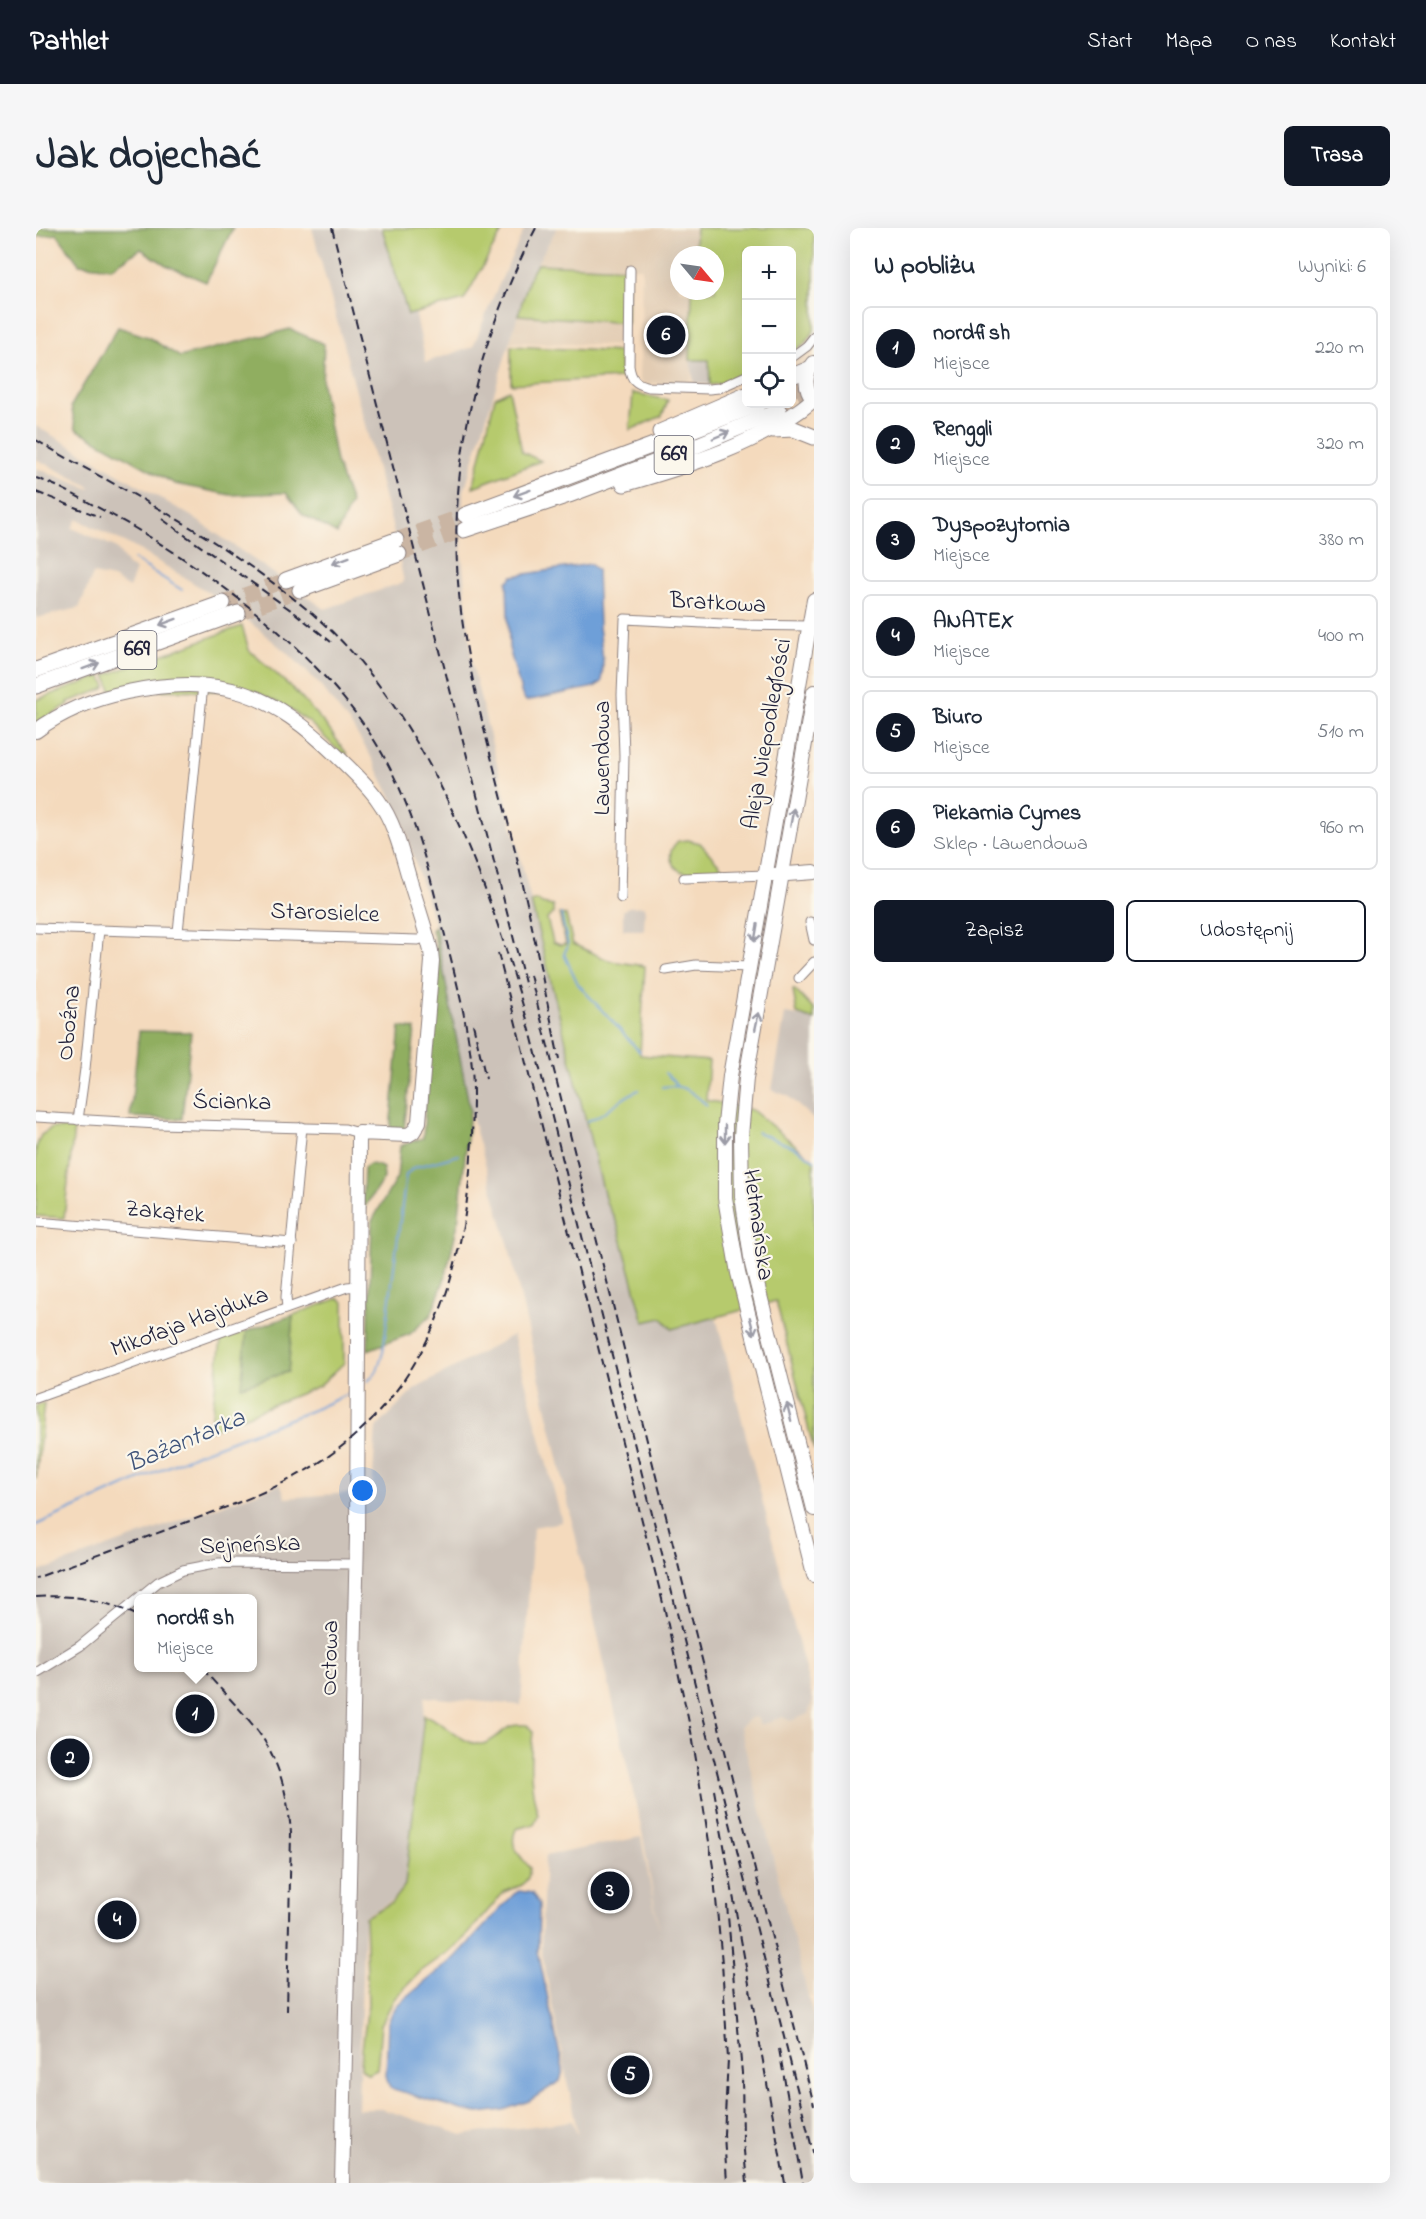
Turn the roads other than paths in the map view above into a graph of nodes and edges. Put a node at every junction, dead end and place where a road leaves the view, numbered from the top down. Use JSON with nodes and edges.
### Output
{"nodes":[{"id":1,"x":630,"y":270,"type":"dead end"},
{"id":2,"x":814,"y":337,"type":"edge"},
{"id":3,"x":796,"y":354,"type":"edge"},
{"id":4,"x":812,"y":366,"type":"edge"},
{"id":5,"x":796,"y":373,"type":"edge"},
{"id":6,"x":742,"y":378,"type":"edge"},
{"id":7,"x":742,"y":396,"type":"edge"},
{"id":8,"x":814,"y":400,"type":"edge"},
{"id":9,"x":748,"y":408,"type":"edge"},
{"id":10,"x":779,"y":411,"type":"tunnel mouth"},
{"id":11,"x":767,"y":431,"type":"junction"},
{"id":12,"x":814,"y":437,"type":"edge"},
{"id":13,"x":577,"y":473,"type":"junction"},
{"id":14,"x":569,"y":495,"type":"junction"},
{"id":15,"x":286,"y":580,"type":"tunnel mouth"},
{"id":16,"x":300,"y":590,"type":"tunnel mouth"},
{"id":17,"x":814,"y":600,"type":"edge"},
{"id":18,"x":223,"y":603,"type":"tunnel mouth"},
{"id":19,"x":238,"y":613,"type":"tunnel mouth"},
{"id":20,"x":624,"y":619,"type":"joint"},
{"id":21,"x":809,"y":626,"type":"junction"},
{"id":22,"x":36,"y":670,"type":"edge"},
{"id":23,"x":203,"y":685,"type":"junction"},
{"id":24,"x":36,"y":686,"type":"edge"},
{"id":25,"x":814,"y":692,"type":"edge"},
{"id":26,"x":36,"y":731,"type":"edge"},
{"id":27,"x":814,"y":872,"type":"edge"},
{"id":28,"x":766,"y":875,"type":"junction"},
{"id":29,"x":783,"y":875,"type":"junction"},
{"id":30,"x":684,"y":878,"type":"dead end"},
{"id":31,"x":621,"y":898,"type":"dead end"},
{"id":32,"x":810,"y":922,"type":"dead end"},
{"id":33,"x":36,"y":928,"type":"edge"},
{"id":34,"x":99,"y":930,"type":"junction"},
{"id":35,"x":178,"y":932,"type":"junction"},
{"id":36,"x":428,"y":937,"type":"junction"},
{"id":37,"x":814,"y":940,"type":"edge"},
{"id":38,"x":814,"y":962,"type":"edge"},
{"id":39,"x":750,"y":967,"type":"junction"},
{"id":40,"x":666,"y":970,"type":"dead end"},
{"id":41,"x":799,"y":978,"type":"dead end"},
{"id":42,"x":730,"y":1076,"type":"junction"},
{"id":43,"x":746,"y":1078,"type":"junction"},
{"id":44,"x":36,"y":1118,"type":"edge"},
{"id":45,"x":78,"y":1120,"type":"junction"},
{"id":46,"x":302,"y":1127,"type":"junction"},
{"id":47,"x":359,"y":1133,"type":"junction"},
{"id":48,"x":36,"y":1222,"type":"edge"},
{"id":49,"x":292,"y":1243,"type":"junction"},
{"id":50,"x":358,"y":1286,"type":"junction"},
{"id":51,"x":287,"y":1308,"type":"junction"},
{"id":52,"x":36,"y":1398,"type":"edge"},
{"id":53,"x":814,"y":1509,"type":"edge"},
{"id":54,"x":355,"y":1564,"type":"junction"},
{"id":55,"x":814,"y":1575,"type":"edge"},
{"id":56,"x":143,"y":1594,"type":"edge"},
{"id":57,"x":134,"y":1602,"type":"edge"},
{"id":58,"x":36,"y":1673,"type":"edge"},
{"id":59,"x":342,"y":2183,"type":"edge"}],
"edges":[{"from":1,"to":6,"type":"street"},
{"from":2,"to":3,"type":"street"},
{"from":4,"to":5,"type":"main road"},
{"from":4,"to":8,"type":"street"},
{"from":7,"to":13,"type":"main road"},
{"from":8,"to":11,"type":"main road"},
{"from":9,"to":13,"type":"main road","number":"669"},
{"from":14,"to":10,"type":"main road","number":"669","one_way":true},
{"from":11,"to":12,"type":"main road"},
{"from":11,"to":14,"type":"main road"},
{"from":13,"to":14,"type":"main road","number":"669","one_way":true},
{"from":16,"to":15,"type":"main road","one_way":true},
{"from":17,"to":21,"type":"street","name":"Aleja Niepodległości"},
{"from":18,"to":22,"type":"main road","number":"669","one_way":true},
{"from":24,"to":19,"type":"main road","number":"669","one_way":true},
{"from":20,"to":21,"type":"street","name":"Bratkowa"},
{"from":20,"to":31,"type":"street","name":"Lawendowa"},
{"from":21,"to":28,"type":"street","name":"Aleja Niepodległości"},
{"from":23,"to":26,"type":"street"},
{"from":23,"to":35,"type":"street"},
{"from":23,"to":36,"type":"street"},
{"from":29,"to":25,"type":"street","name":"Aleja Niepodległości","one_way":true},
{"from":27,"to":29,"type":"street"},
{"from":28,"to":29,"type":"street"},
{"from":28,"to":30,"type":"street"},
{"from":28,"to":39,"type":"street","name":"Hetmańska","one_way":true},
{"from":43,"to":29,"type":"street","name":"Hetmańska","one_way":true},
{"from":32,"to":37,"type":"street"},
{"from":33,"to":34,"type":"street","name":"Starosielce"},
{"from":34,"to":35,"type":"street","name":"Starosielce"},
{"from":34,"to":45,"type":"street","name":"Oboźna"},
{"from":35,"to":36,"type":"street","name":"Starosielce"},
{"from":36,"to":47,"type":"street","name":"Ścianka"},
{"from":38,"to":41,"type":"street"},
{"from":39,"to":40,"type":"street"},
{"from":39,"to":42,"type":"street","name":"Hetmańska"},
{"from":42,"to":43,"type":"street"},
{"from":42,"to":55,"type":"street","name":"Hetmańska","one_way":true},
{"from":53,"to":43,"type":"street","name":"Hetmańska","one_way":true},
{"from":44,"to":45,"type":"street","name":"Ścianka"},
{"from":45,"to":46,"type":"street","name":"Ścianka"},
{"from":46,"to":47,"type":"street","name":"Ścianka"},
{"from":46,"to":49,"type":"street"},
{"from":47,"to":50,"type":"street","name":"Octowa"},
{"from":48,"to":49,"type":"street","name":"Zakątek"},
{"from":49,"to":51,"type":"street"},
{"from":50,"to":51,"type":"street","name":"Mikołaja Hajduka"},
{"from":50,"to":54,"type":"street","name":"Octowa"},
{"from":51,"to":52,"type":"street","name":"Mikołaja Hajduka"},
{"from":54,"to":56,"type":"street","name":"Sejneńska"},
{"from":54,"to":59,"type":"street","name":"Octowa"},
{"from":57,"to":58,"type":"street","name":"Sejneńska"}]}
